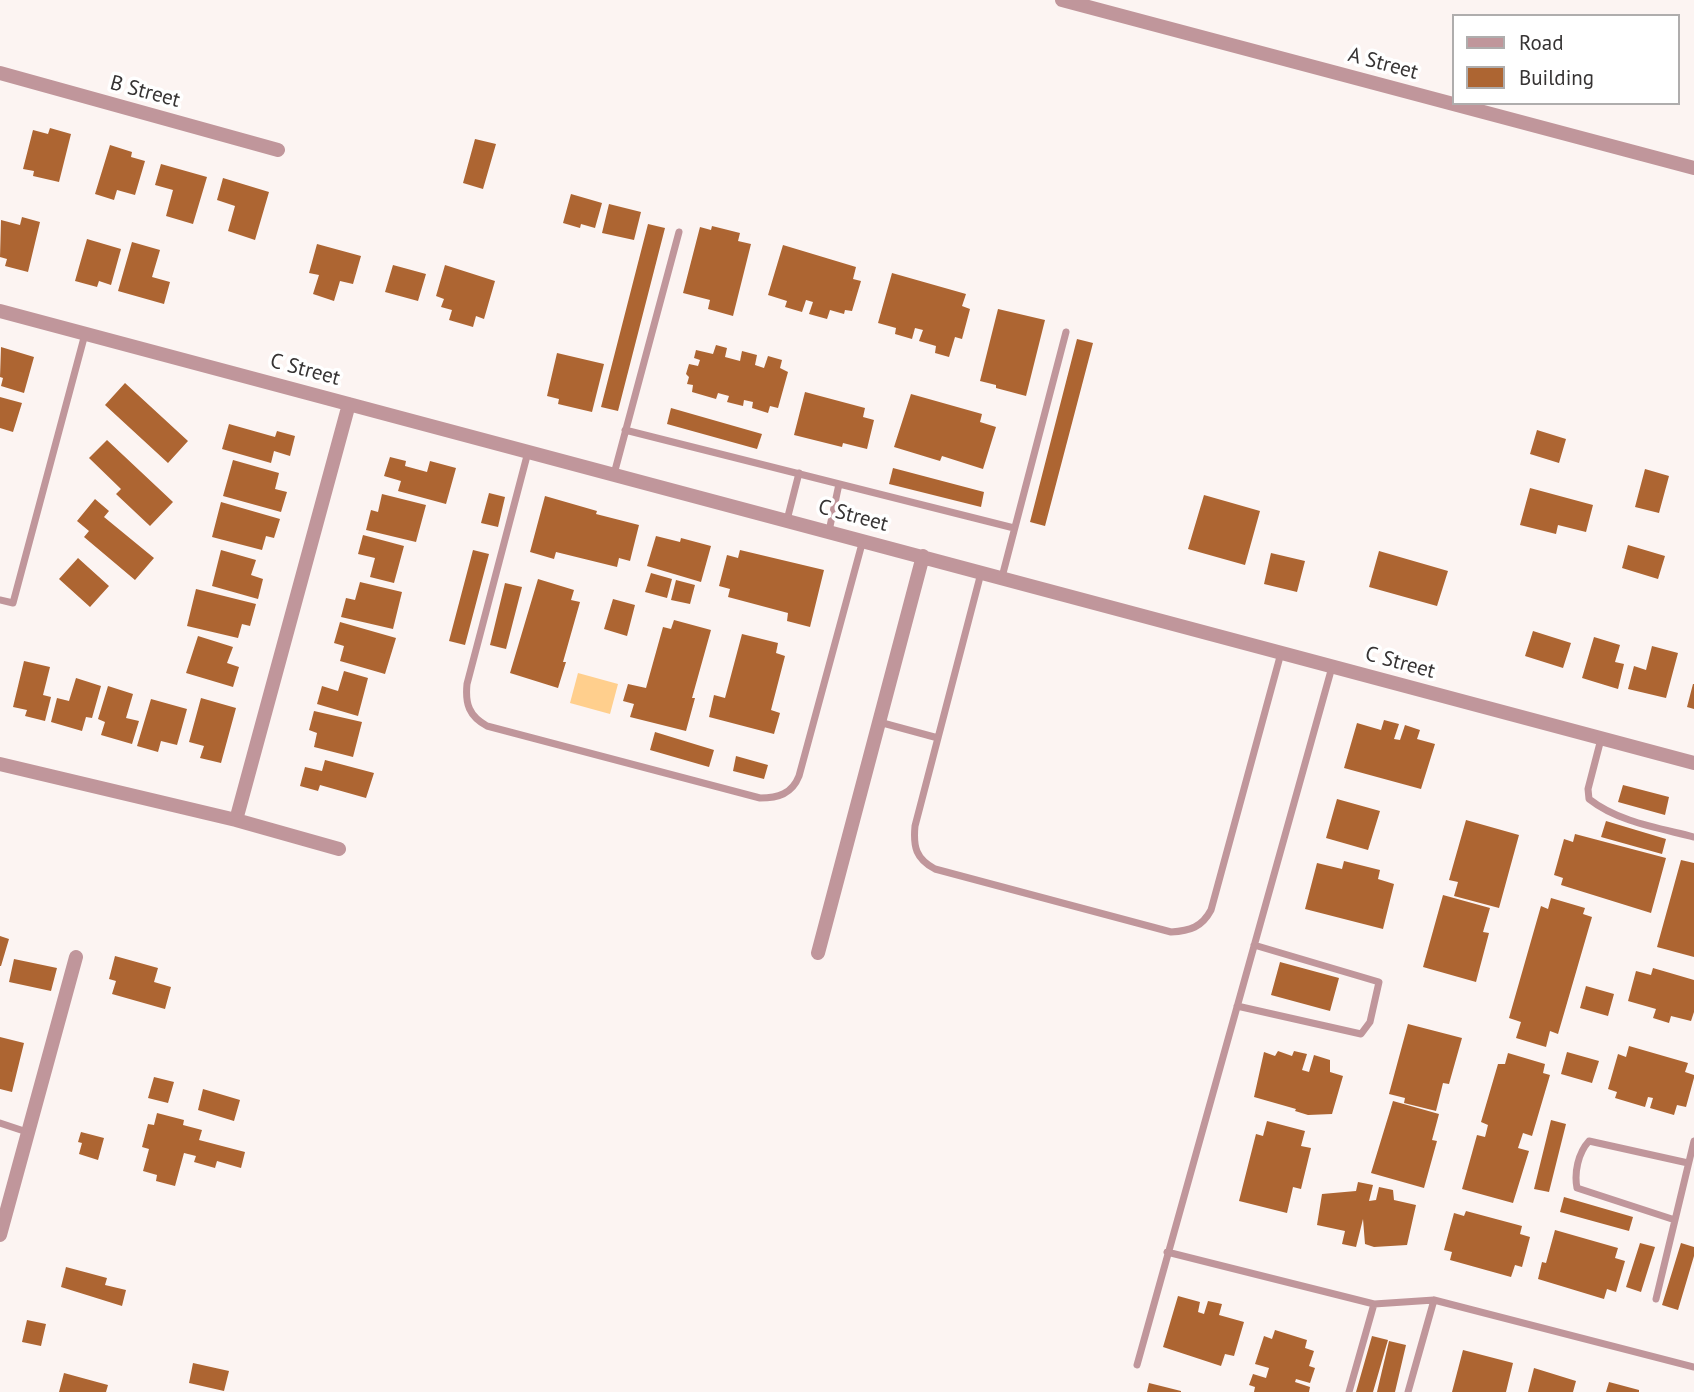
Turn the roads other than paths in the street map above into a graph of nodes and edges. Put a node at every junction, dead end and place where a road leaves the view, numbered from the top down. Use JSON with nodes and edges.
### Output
{"nodes":[{"id":1,"x":1062,"y":0,"type":"edge"},
{"id":2,"x":0,"y":74,"type":"edge"},
{"id":3,"x":1452,"y":104,"type":"edge"},
{"id":4,"x":1457,"y":105,"type":"edge"},
{"id":5,"x":278,"y":150,"type":"dead end"},
{"id":6,"x":1694,"y":168,"type":"edge"},
{"id":7,"x":679,"y":232,"type":"dead end"},
{"id":8,"x":0,"y":310,"type":"edge"},
{"id":9,"x":1066,"y":332,"type":"dead end"},
{"id":10,"x":85,"y":333,"type":"junction"},
{"id":11,"x":349,"y":404,"type":"junction"},
{"id":12,"x":625,"y":429,"type":"junction"},
{"id":13,"x":528,"y":452,"type":"junction"},
{"id":14,"x":614,"y":474,"type":"junction"},
{"id":15,"x":799,"y":474,"type":"junction"},
{"id":16,"x":839,"y":484,"type":"junction"},
{"id":17,"x":787,"y":520,"type":"junction"},
{"id":18,"x":1014,"y":528,"type":"junction"},
{"id":19,"x":829,"y":531,"type":"junction"},
{"id":20,"x":863,"y":540,"type":"junction"},
{"id":21,"x":923,"y":556,"type":"junction"},
{"id":22,"x":981,"y":572,"type":"junction"},
{"id":23,"x":1002,"y":577,"type":"junction"},
{"id":24,"x":0,"y":600,"type":"edge"},
{"id":25,"x":1281,"y":653,"type":"junction"},
{"id":26,"x":1332,"y":667,"type":"junction"},
{"id":27,"x":879,"y":722,"type":"junction"},
{"id":28,"x":938,"y":738,"type":"junction"},
{"id":29,"x":1601,"y":739,"type":"junction"},
{"id":30,"x":0,"y":764,"type":"edge"},
{"id":31,"x":1694,"y":764,"type":"edge"},
{"id":32,"x":236,"y":820,"type":"junction"},
{"id":33,"x":1694,"y":837,"type":"edge"},
{"id":34,"x":339,"y":849,"type":"dead end"},
{"id":35,"x":1254,"y":945,"type":"junction"},
{"id":36,"x":818,"y":953,"type":"dead end"},
{"id":37,"x":76,"y":957,"type":"dead end"},
{"id":38,"x":1237,"y":1006,"type":"junction"},
{"id":39,"x":0,"y":1123,"type":"edge"},
{"id":40,"x":28,"y":1133,"type":"junction"},
{"id":41,"x":1694,"y":1141,"type":"edge"},
{"id":42,"x":1688,"y":1163,"type":"junction"},
{"id":43,"x":1675,"y":1220,"type":"junction"},
{"id":44,"x":0,"y":1235,"type":"edge"},
{"id":45,"x":1167,"y":1252,"type":"junction"},
{"id":46,"x":1656,"y":1299,"type":"dead end"},
{"id":47,"x":1434,"y":1300,"type":"junction"},
{"id":48,"x":1374,"y":1304,"type":"junction"},
{"id":49,"x":1137,"y":1365,"type":"dead end"},
{"id":50,"x":1694,"y":1367,"type":"edge"},
{"id":51,"x":1349,"y":1392,"type":"edge"},
{"id":52,"x":1408,"y":1392,"type":"edge"}],
"edges":[{"from":1,"to":3,"type":"street","name":"A Street"},
{"from":2,"to":5,"type":"street","name":"B Street"},
{"from":4,"to":6,"type":"street","name":"A Street"},
{"from":7,"to":12,"type":"lane"},
{"from":8,"to":10,"type":"street","name":"C Street"},
{"from":9,"to":18,"type":"lane"},
{"from":10,"to":11,"type":"street","name":"C Street"},
{"from":10,"to":24,"type":"lane"},
{"from":11,"to":13,"type":"street","name":"C Street"},
{"from":11,"to":32,"type":"street"},
{"from":12,"to":14,"type":"lane"},
{"from":12,"to":15,"type":"lane"},
{"from":13,"to":14,"type":"street","name":"C Street"},
{"from":13,"to":20,"type":"lane"},
{"from":14,"to":17,"type":"street","name":"C Street"},
{"from":15,"to":16,"type":"lane"},
{"from":15,"to":17,"type":"lane"},
{"from":16,"to":18,"type":"lane"},
{"from":16,"to":19,"type":"lane"},
{"from":17,"to":19,"type":"street","name":"C Street"},
{"from":18,"to":23,"type":"lane"},
{"from":19,"to":20,"type":"street","name":"C Street"},
{"from":20,"to":21,"type":"street","name":"C Street"},
{"from":21,"to":22,"type":"street","name":"C Street"},
{"from":21,"to":27,"type":"street"},
{"from":22,"to":23,"type":"street","name":"C Street"},
{"from":22,"to":28,"type":"lane"},
{"from":23,"to":25,"type":"street","name":"C Street"},
{"from":25,"to":26,"type":"street","name":"C Street"},
{"from":25,"to":28,"type":"lane"},
{"from":26,"to":29,"type":"street","name":"C Street"},
{"from":26,"to":35,"type":"lane"},
{"from":27,"to":28,"type":"lane"},
{"from":27,"to":36,"type":"street"},
{"from":29,"to":31,"type":"street","name":"C Street"},
{"from":29,"to":33,"type":"lane"},
{"from":30,"to":32,"type":"street"},
{"from":32,"to":34,"type":"street"},
{"from":35,"to":38,"type":"lane"},
{"from":35,"to":38,"type":"lane"},
{"from":37,"to":40,"type":"street"},
{"from":38,"to":45,"type":"lane"},
{"from":39,"to":40,"type":"lane"},
{"from":40,"to":44,"type":"street"},
{"from":41,"to":42,"type":"lane"},
{"from":42,"to":43,"type":"lane"},
{"from":42,"to":43,"type":"lane"},
{"from":43,"to":46,"type":"lane"},
{"from":45,"to":48,"type":"lane"},
{"from":45,"to":49,"type":"lane"},
{"from":47,"to":48,"type":"lane"},
{"from":47,"to":50,"type":"lane"},
{"from":47,"to":52,"type":"lane"},
{"from":48,"to":51,"type":"lane"}]}
